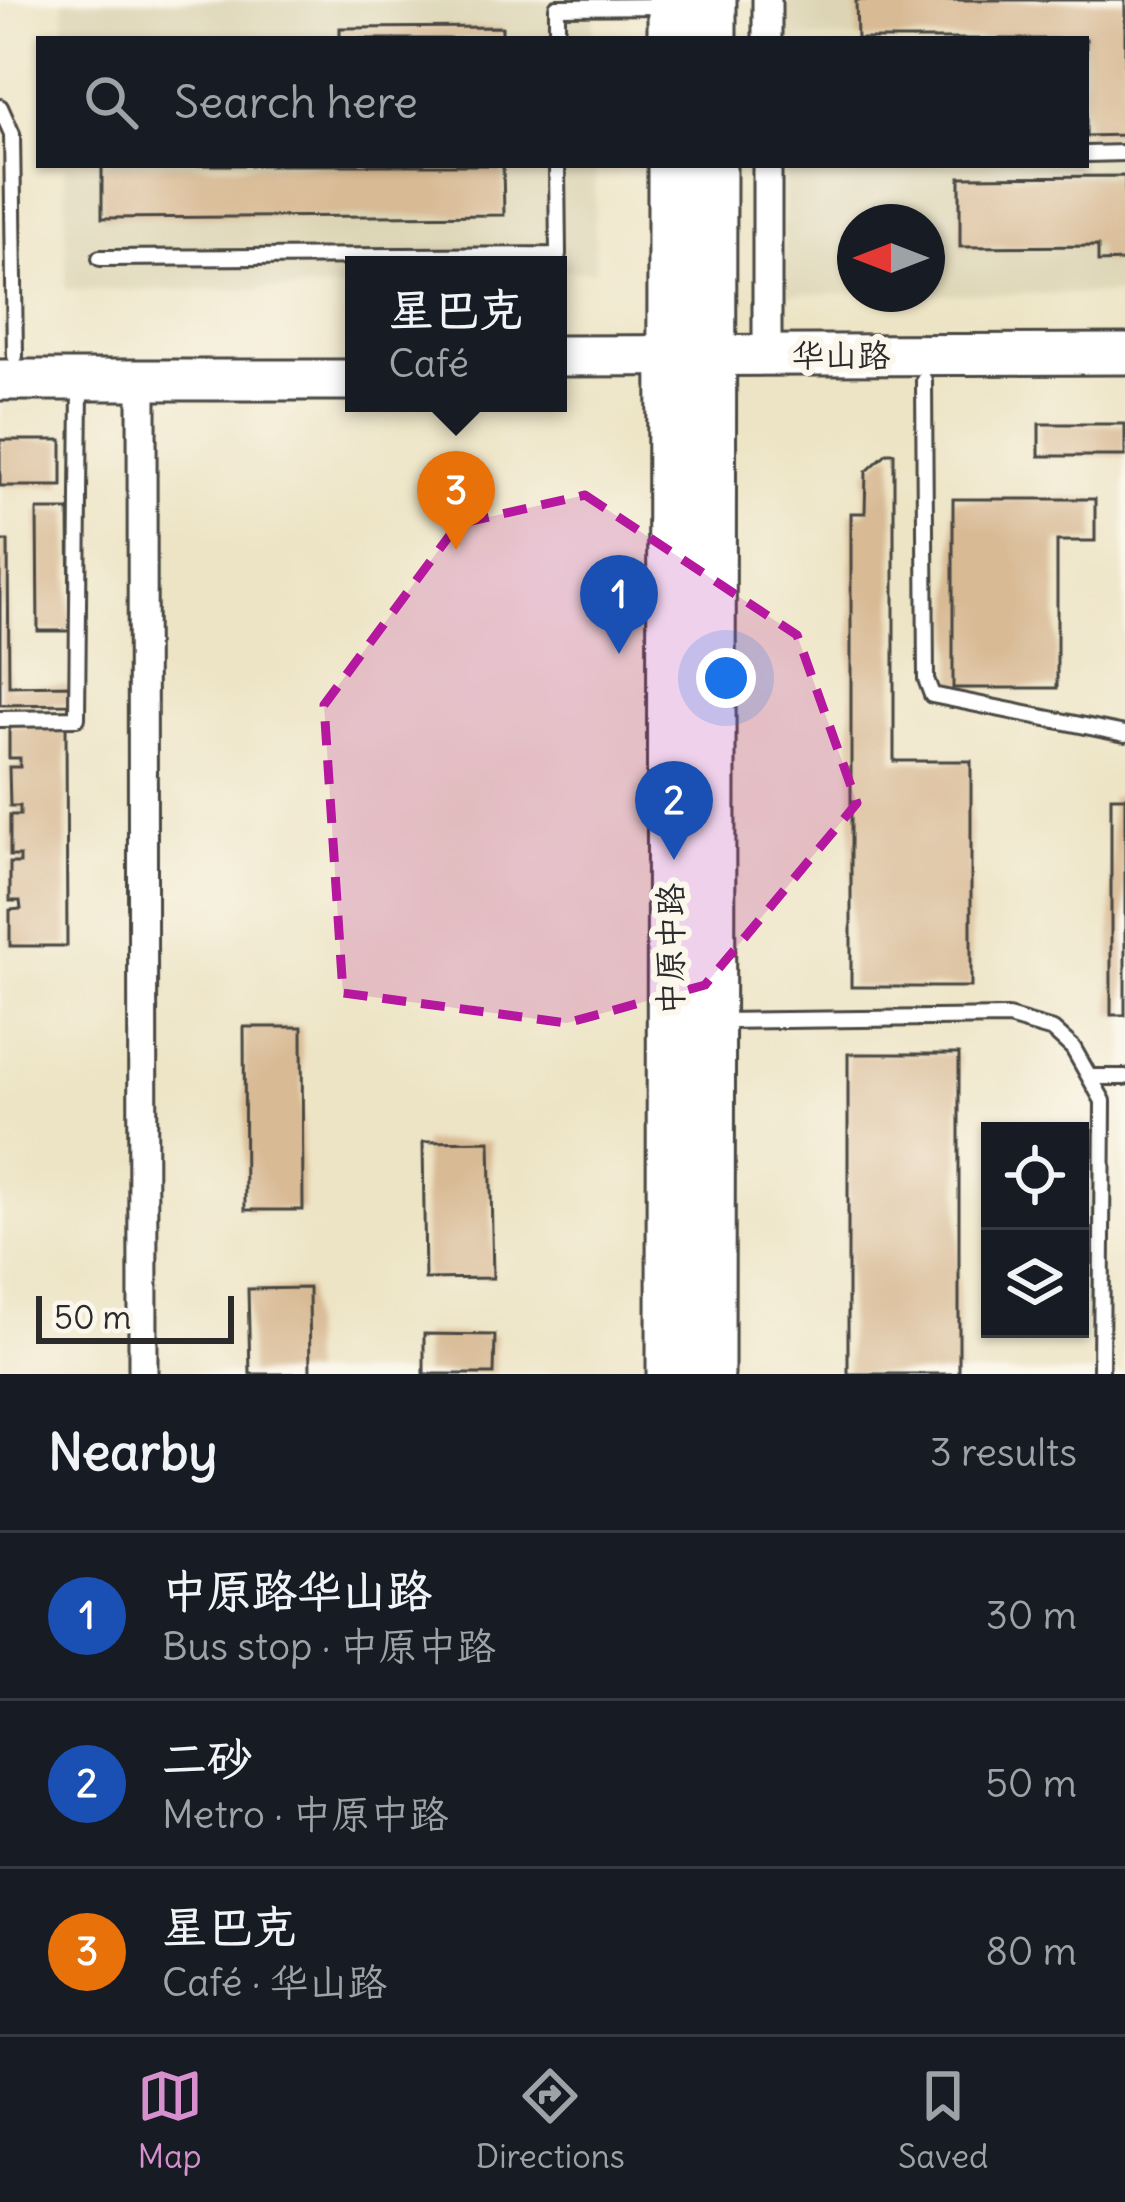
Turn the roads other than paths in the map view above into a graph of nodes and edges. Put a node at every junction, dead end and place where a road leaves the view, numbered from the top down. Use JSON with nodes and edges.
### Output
{"nodes":[{"id":1,"x":767,"y":0,"type":"edge"},
{"id":2,"x":682,"y":11,"type":"edge"},
{"id":3,"x":557,"y":36,"type":"edge"},
{"id":4,"x":710,"y":36,"type":"edge"},
{"id":5,"x":767,"y":36,"type":"edge"},
{"id":6,"x":0,"y":107,"type":"edge"},
{"id":7,"x":1125,"y":153,"type":"edge"},
{"id":8,"x":1089,"y":154,"type":"edge"},
{"id":9,"x":557,"y":168,"type":"edge"},
{"id":10,"x":671,"y":168,"type":"edge"},
{"id":11,"x":713,"y":168,"type":"edge"},
{"id":12,"x":767,"y":168,"type":"edge"},
{"id":13,"x":345,"y":256,"type":"edge"},
{"id":14,"x":405,"y":256,"type":"edge"},
{"id":15,"x":100,"y":258,"type":"dead end"},
{"id":16,"x":1125,"y":354,"type":"edge"},
{"id":17,"x":767,"y":355,"type":"junction"},
{"id":18,"x":345,"y":356,"type":"edge"},
{"id":19,"x":567,"y":357,"type":"edge"},
{"id":20,"x":5,"y":364,"type":"edge"},
{"id":21,"x":692,"y":367,"type":"junction"},
{"id":22,"x":567,"y":379,"type":"edge"},
{"id":23,"x":1125,"y":379,"type":"edge"},
{"id":24,"x":80,"y":380,"type":"junction"},
{"id":25,"x":142,"y":380,"type":"junction"},
{"id":26,"x":345,"y":380,"type":"edge"},
{"id":27,"x":924,"y":380,"type":"junction"},
{"id":28,"x":0,"y":719,"type":"edge"},
{"id":29,"x":1125,"y":734,"type":"edge"},
{"id":30,"x":712,"y":1021,"type":"junction"},
{"id":31,"x":1092,"y":1077,"type":"junction"},
{"id":32,"x":1125,"y":1077,"type":"edge"},
{"id":33,"x":142,"y":1374,"type":"edge"},
{"id":34,"x":670,"y":1374,"type":"edge"},
{"id":35,"x":711,"y":1374,"type":"edge"},
{"id":36,"x":1101,"y":1374,"type":"edge"}],
"edges":[{"from":1,"to":5,"type":"street"},
{"from":2,"to":3,"type":"lane"},
{"from":2,"to":4,"type":"main road"},
{"from":6,"to":20,"type":"lane"},
{"from":7,"to":8,"type":"lane"},
{"from":9,"to":14,"type":"lane"},
{"from":10,"to":21,"type":"main road","name":"中原中路"},
{"from":11,"to":21,"type":"main road","name":"中原中路"},
{"from":12,"to":17,"type":"street"},
{"from":13,"to":15,"type":"lane"},
{"from":16,"to":17,"type":"street","name":"华山路"},
{"from":17,"to":21,"type":"street","name":"华山路"},
{"from":18,"to":20,"type":"street"},
{"from":19,"to":21,"type":"street","name":"华山路"},
{"from":20,"to":24,"type":"street"},
{"from":21,"to":22,"type":"street","name":"华山路"},
{"from":21,"to":27,"type":"street","name":"华山路"},
{"from":21,"to":30,"type":"main road","name":"中原中路"},
{"from":21,"to":34,"type":"main road","name":"中原中路"},
{"from":23,"to":27,"type":"street","name":"华山路"},
{"from":24,"to":25,"type":"street"},
{"from":24,"to":28,"type":"lane"},
{"from":25,"to":26,"type":"street"},
{"from":25,"to":33,"type":"street"},
{"from":27,"to":29,"type":"lane"},
{"from":30,"to":31,"type":"lane"},
{"from":30,"to":35,"type":"main road","name":"中原中路"},
{"from":31,"to":32,"type":"lane"},
{"from":31,"to":36,"type":"lane"}]}
